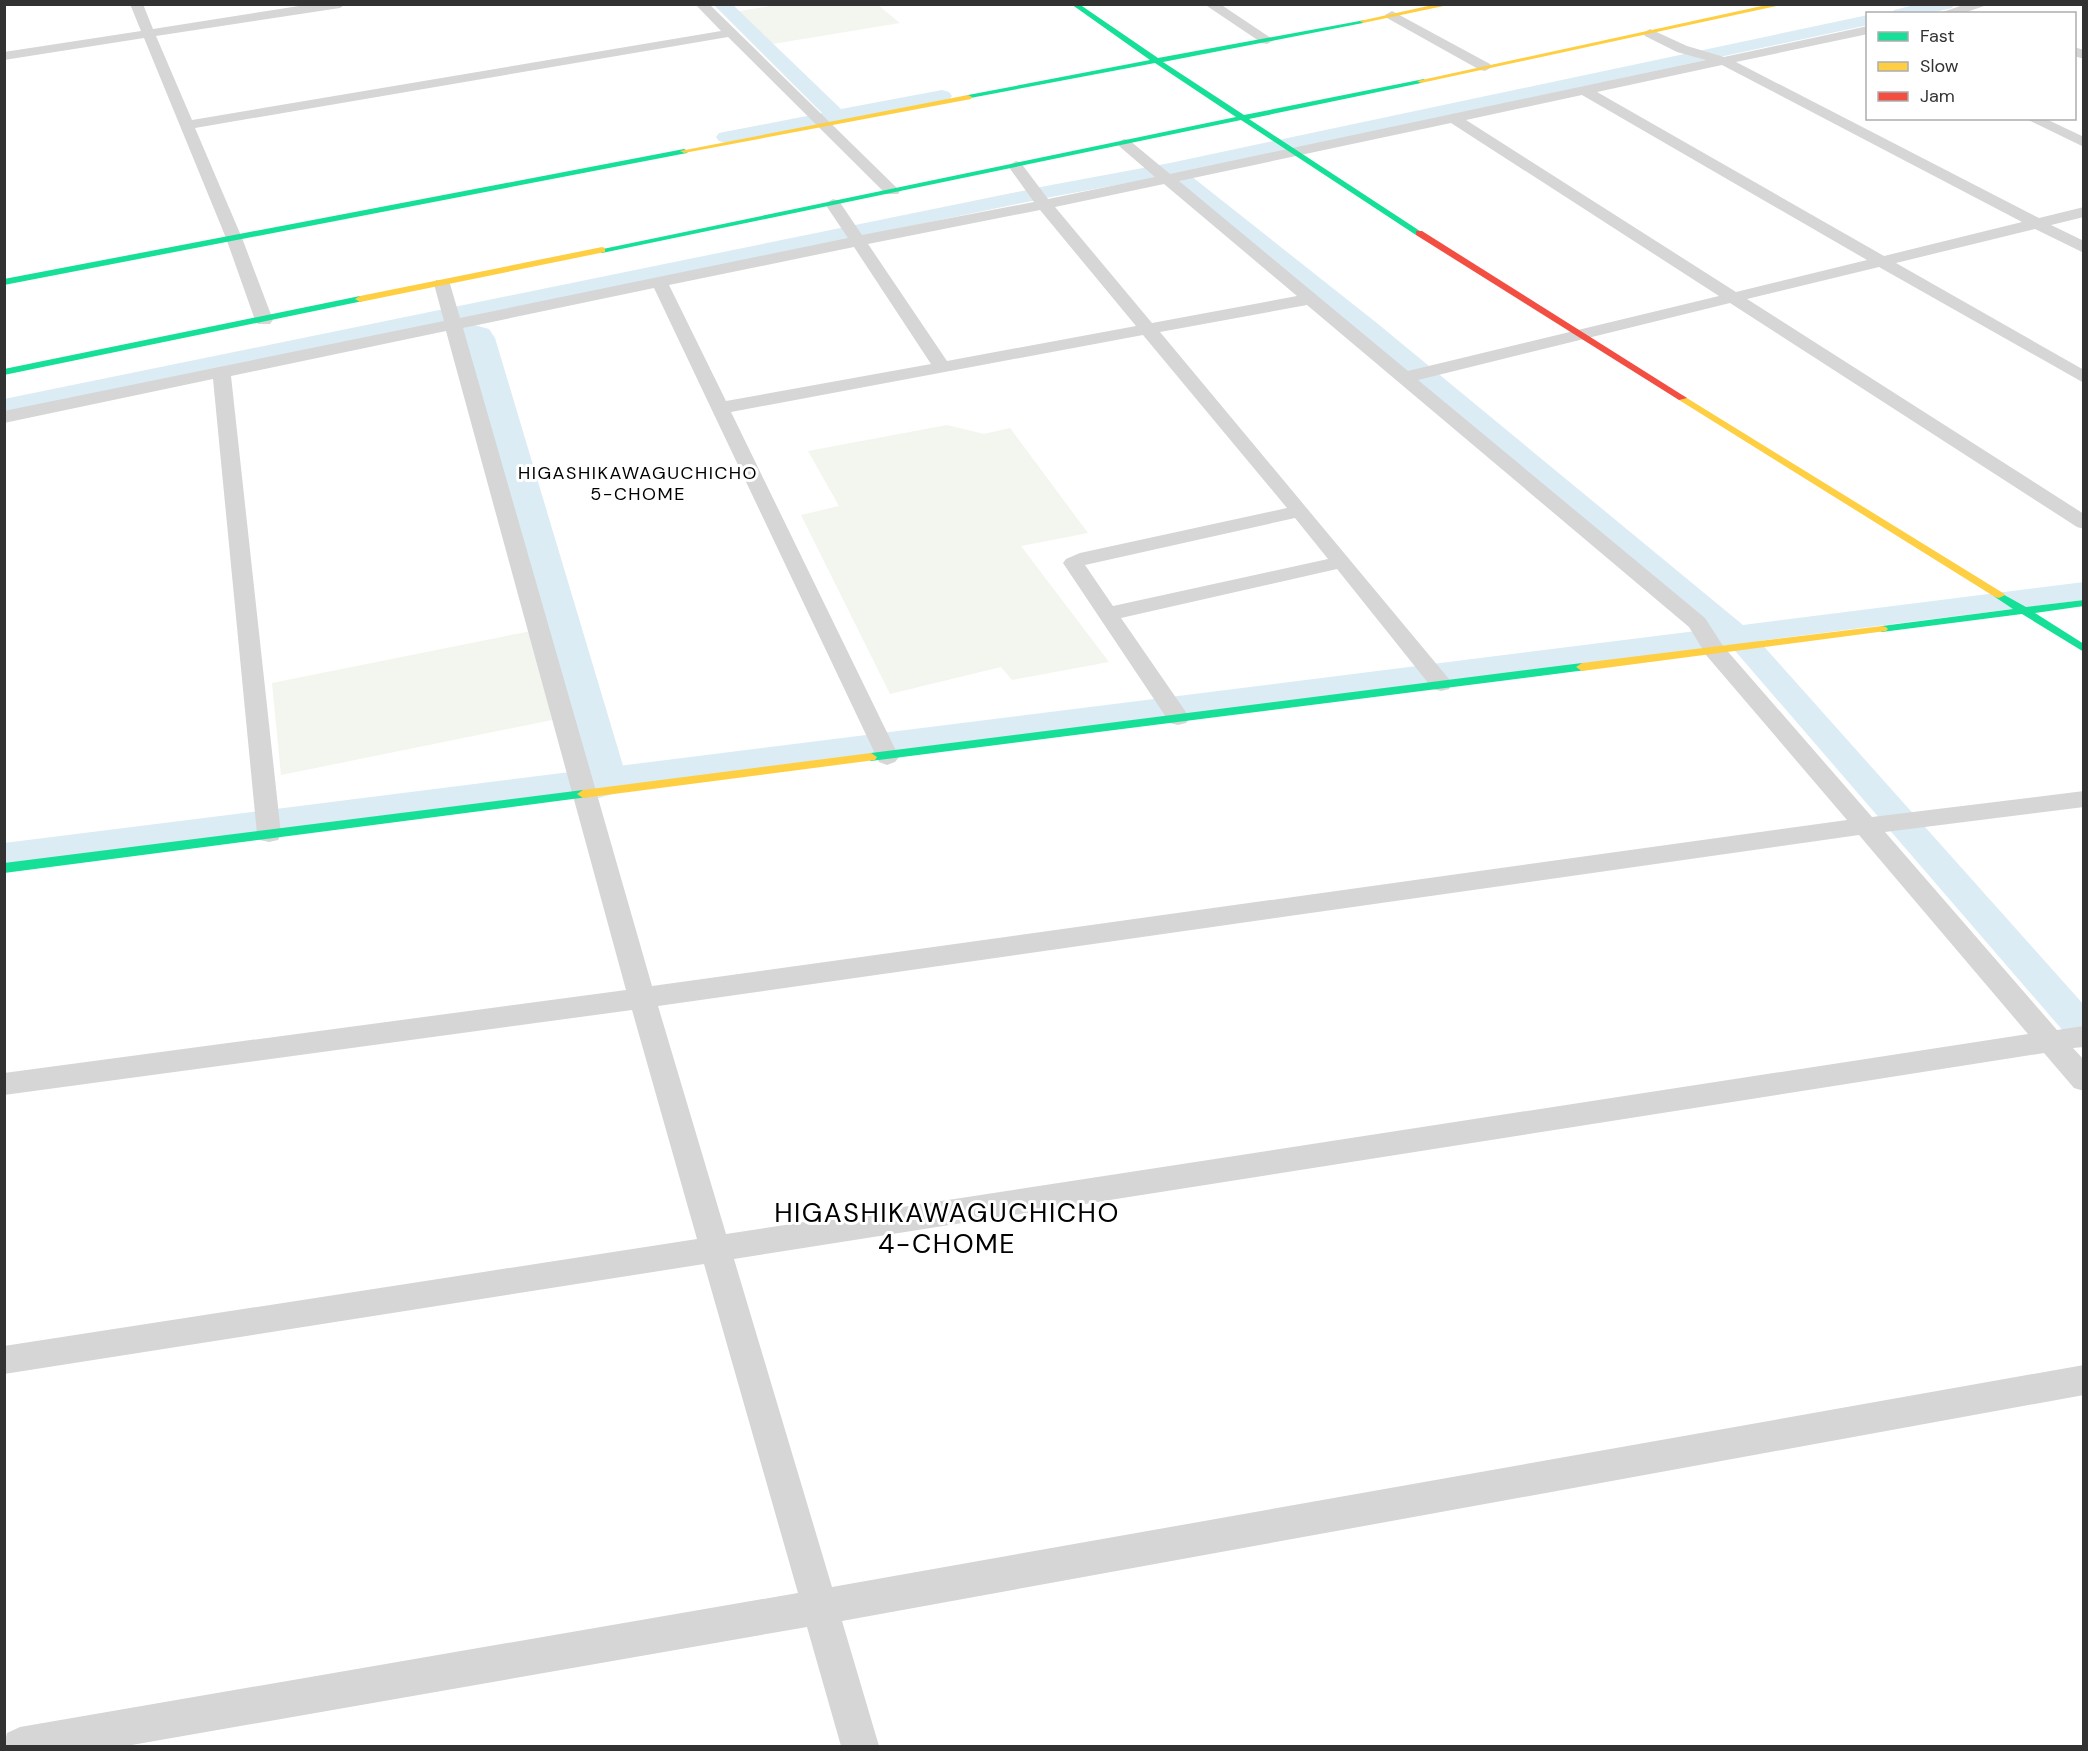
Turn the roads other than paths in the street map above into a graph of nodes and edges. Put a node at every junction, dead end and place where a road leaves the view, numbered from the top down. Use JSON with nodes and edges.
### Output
{"nodes":[{"id":1,"x":136,"y":4,"type":"edge"},
{"id":2,"x":340,"y":4,"type":"edge"},
{"id":3,"x":700,"y":4,"type":"edge"},
{"id":4,"x":1074,"y":4,"type":"edge"},
{"id":5,"x":1210,"y":4,"type":"edge"},
{"id":6,"x":1450,"y":4,"type":"edge"},
{"id":7,"x":1783,"y":4,"type":"edge"},
{"id":8,"x":1974,"y":5,"type":"edge"},
{"id":9,"x":1763,"y":6,"type":"edge"},
{"id":10,"x":1409,"y":8,"type":"edge"},
{"id":11,"x":1950,"y":12,"type":"edge"},
{"id":12,"x":1392,"y":15,"type":"junction"},
{"id":13,"x":1866,"y":30,"type":"edge"},
{"id":14,"x":730,"y":33,"type":"junction"},
{"id":15,"x":1650,"y":33,"type":"junction"},
{"id":16,"x":147,"y":34,"type":"junction"},
{"id":17,"x":1851,"y":34,"type":"junction"},
{"id":18,"x":1267,"y":40,"type":"junction"},
{"id":19,"x":1866,"y":41,"type":"edge"},
{"id":20,"x":4,"y":56,"type":"edge"},
{"id":21,"x":1156,"y":61,"type":"junction"},
{"id":22,"x":1724,"y":61,"type":"junction"},
{"id":23,"x":1485,"y":67,"type":"junction"},
{"id":24,"x":1584,"y":90,"type":"junction"},
{"id":25,"x":1452,"y":117,"type":"junction"},
{"id":26,"x":1245,"y":119,"type":"junction"},
{"id":27,"x":2035,"y":120,"type":"edge"},
{"id":28,"x":825,"y":124,"type":"junction"},
{"id":29,"x":186,"y":125,"type":"junction"},
{"id":30,"x":1124,"y":143,"type":"junction"},
{"id":31,"x":2084,"y":143,"type":"edge"},
{"id":32,"x":1293,"y":151,"type":"junction"},
{"id":33,"x":1016,"y":166,"type":"junction"},
{"id":34,"x":1167,"y":175,"type":"junction"},
{"id":35,"x":892,"y":191,"type":"junction"},
{"id":36,"x":833,"y":204,"type":"junction"},
{"id":37,"x":1044,"y":206,"type":"junction"},
{"id":38,"x":2084,"y":212,"type":"edge"},
{"id":39,"x":2036,"y":224,"type":"junction"},
{"id":40,"x":234,"y":238,"type":"junction"},
{"id":41,"x":859,"y":241,"type":"junction"},
{"id":42,"x":2084,"y":248,"type":"edge"},
{"id":43,"x":1881,"y":261,"type":"junction"},
{"id":44,"x":4,"y":282,"type":"edge"},
{"id":45,"x":660,"y":283,"type":"junction"},
{"id":46,"x":442,"y":284,"type":"junction"},
{"id":47,"x":1732,"y":297,"type":"junction"},
{"id":48,"x":1310,"y":299,"type":"junction"},
{"id":49,"x":264,"y":320,"type":"junction"},
{"id":50,"x":453,"y":326,"type":"junction"},
{"id":51,"x":1148,"y":329,"type":"junction"},
{"id":52,"x":1580,"y":334,"type":"junction"},
{"id":53,"x":942,"y":366,"type":"junction"},
{"id":54,"x":4,"y":372,"type":"edge"},
{"id":55,"x":222,"y":373,"type":"junction"},
{"id":56,"x":1403,"y":378,"type":"junction"},
{"id":57,"x":2084,"y":378,"type":"edge"},
{"id":58,"x":721,"y":408,"type":"junction"},
{"id":59,"x":4,"y":417,"type":"edge"},
{"id":60,"x":1300,"y":511,"type":"junction"},
{"id":61,"x":2084,"y":523,"type":"edge"},
{"id":62,"x":1342,"y":561,"type":"junction"},
{"id":63,"x":2084,"y":603,"type":"edge"},
{"id":64,"x":2023,"y":611,"type":"junction"},
{"id":65,"x":1108,"y":614,"type":"junction"},
{"id":66,"x":1719,"y":649,"type":"junction"},
{"id":67,"x":2084,"y":649,"type":"edge"},
{"id":68,"x":1441,"y":684,"type":"junction"},
{"id":69,"x":1178,"y":718,"type":"junction"},
{"id":70,"x":887,"y":757,"type":"junction"},
{"id":71,"x":586,"y":794,"type":"junction"},
{"id":72,"x":2084,"y":799,"type":"edge"},
{"id":73,"x":1872,"y":826,"type":"junction"},
{"id":74,"x":269,"y":834,"type":"junction"},
{"id":75,"x":4,"y":868,"type":"edge"},
{"id":76,"x":642,"y":998,"type":"junction"},
{"id":77,"x":2066,"y":1039,"type":"edge"},
{"id":78,"x":2084,"y":1080,"type":"edge"},
{"id":79,"x":4,"y":1084,"type":"edge"},
{"id":80,"x":716,"y":1249,"type":"junction"},
{"id":81,"x":4,"y":1360,"type":"edge"},
{"id":82,"x":2084,"y":1380,"type":"edge"},
{"id":83,"x":821,"y":1607,"type":"junction"},
{"id":84,"x":20,"y":1746,"type":"edge"},
{"id":85,"x":860,"y":1746,"type":"edge"}],
"edges":[{"from":1,"to":16,"type":"street"},
{"from":2,"to":16,"type":"street"},
{"from":3,"to":14,"type":"street"},
{"from":4,"to":21,"type":"street"},
{"from":5,"to":18,"type":"street"},
{"from":6,"to":10,"type":"street"},
{"from":7,"to":9,"type":"street"},
{"from":8,"to":11,"type":"street"},
{"from":9,"to":15,"type":"street"},
{"from":10,"to":12,"type":"street"},
{"from":12,"to":18,"type":"street"},
{"from":12,"to":23,"type":"street"},
{"from":13,"to":17,"type":"street"},
{"from":14,"to":28,"type":"street"},
{"from":14,"to":29,"type":"street"},
{"from":15,"to":22,"type":"street"},
{"from":15,"to":23,"type":"street"},
{"from":16,"to":20,"type":"street"},
{"from":16,"to":29,"type":"street"},
{"from":17,"to":19,"type":"street"},
{"from":17,"to":22,"type":"street"},
{"from":18,"to":21,"type":"street"},
{"from":21,"to":26,"type":"street"},
{"from":21,"to":28,"type":"street"},
{"from":22,"to":24,"type":"street"},
{"from":22,"to":39,"type":"street"},
{"from":23,"to":26,"type":"street"},
{"from":24,"to":25,"type":"street"},
{"from":24,"to":43,"type":"street"},
{"from":25,"to":32,"type":"street"},
{"from":25,"to":47,"type":"street"},
{"from":26,"to":30,"type":"street"},
{"from":26,"to":32,"type":"street"},
{"from":27,"to":31,"type":"street"},
{"from":28,"to":35,"type":"street"},
{"from":28,"to":40,"type":"street"},
{"from":29,"to":40,"type":"street"},
{"from":30,"to":33,"type":"street"},
{"from":30,"to":34,"type":"street"},
{"from":32,"to":34,"type":"street"},
{"from":32,"to":52,"type":"street"},
{"from":33,"to":35,"type":"street"},
{"from":33,"to":37,"type":"street"},
{"from":34,"to":37,"type":"street"},
{"from":34,"to":48,"type":"street"},
{"from":35,"to":36,"type":"street"},
{"from":36,"to":41,"type":"street"},
{"from":36,"to":46,"type":"street"},
{"from":37,"to":41,"type":"street"},
{"from":37,"to":51,"type":"street"},
{"from":38,"to":39,"type":"street"},
{"from":39,"to":42,"type":"street"},
{"from":39,"to":43,"type":"street"},
{"from":40,"to":44,"type":"street"},
{"from":40,"to":49,"type":"street"},
{"from":41,"to":45,"type":"street"},
{"from":41,"to":53,"type":"street"},
{"from":43,"to":47,"type":"street"},
{"from":43,"to":57,"type":"street"},
{"from":45,"to":50,"type":"street"},
{"from":45,"to":58,"type":"street"},
{"from":46,"to":49,"type":"street"},
{"from":46,"to":50,"type":"street"},
{"from":47,"to":52,"type":"street"},
{"from":47,"to":61,"type":"street"},
{"from":48,"to":51,"type":"street"},
{"from":48,"to":56,"type":"street"},
{"from":49,"to":54,"type":"street"},
{"from":50,"to":55,"type":"street"},
{"from":50,"to":71,"type":"street"},
{"from":51,"to":53,"type":"street"},
{"from":51,"to":60,"type":"street"},
{"from":52,"to":56,"type":"street"},
{"from":52,"to":64,"type":"street"},
{"from":53,"to":58,"type":"street"},
{"from":55,"to":59,"type":"street"},
{"from":55,"to":74,"type":"street"},
{"from":56,"to":66,"type":"street"},
{"from":58,"to":70,"type":"street"},
{"from":60,"to":62,"type":"street"},
{"from":60,"to":65,"type":"street"},
{"from":62,"to":65,"type":"street"},
{"from":62,"to":68,"type":"street"},
{"from":63,"to":64,"type":"street"},
{"from":64,"to":66,"type":"street"},
{"from":64,"to":67,"type":"street"},
{"from":65,"to":69,"type":"street"},
{"from":66,"to":68,"type":"street"},
{"from":66,"to":73,"type":"street"},
{"from":68,"to":69,"type":"street"},
{"from":69,"to":70,"type":"street"},
{"from":70,"to":71,"type":"street"},
{"from":71,"to":74,"type":"street"},
{"from":71,"to":76,"type":"street"},
{"from":72,"to":73,"type":"street"},
{"from":73,"to":76,"type":"street"},
{"from":73,"to":77,"type":"street"},
{"from":74,"to":75,"type":"street"},
{"from":76,"to":79,"type":"street"},
{"from":76,"to":80,"type":"street"},
{"from":77,"to":78,"type":"street"},
{"from":77,"to":80,"type":"street"},
{"from":80,"to":81,"type":"street"},
{"from":80,"to":83,"type":"street"},
{"from":82,"to":83,"type":"street"},
{"from":83,"to":84,"type":"street"},
{"from":83,"to":85,"type":"street"}]}
